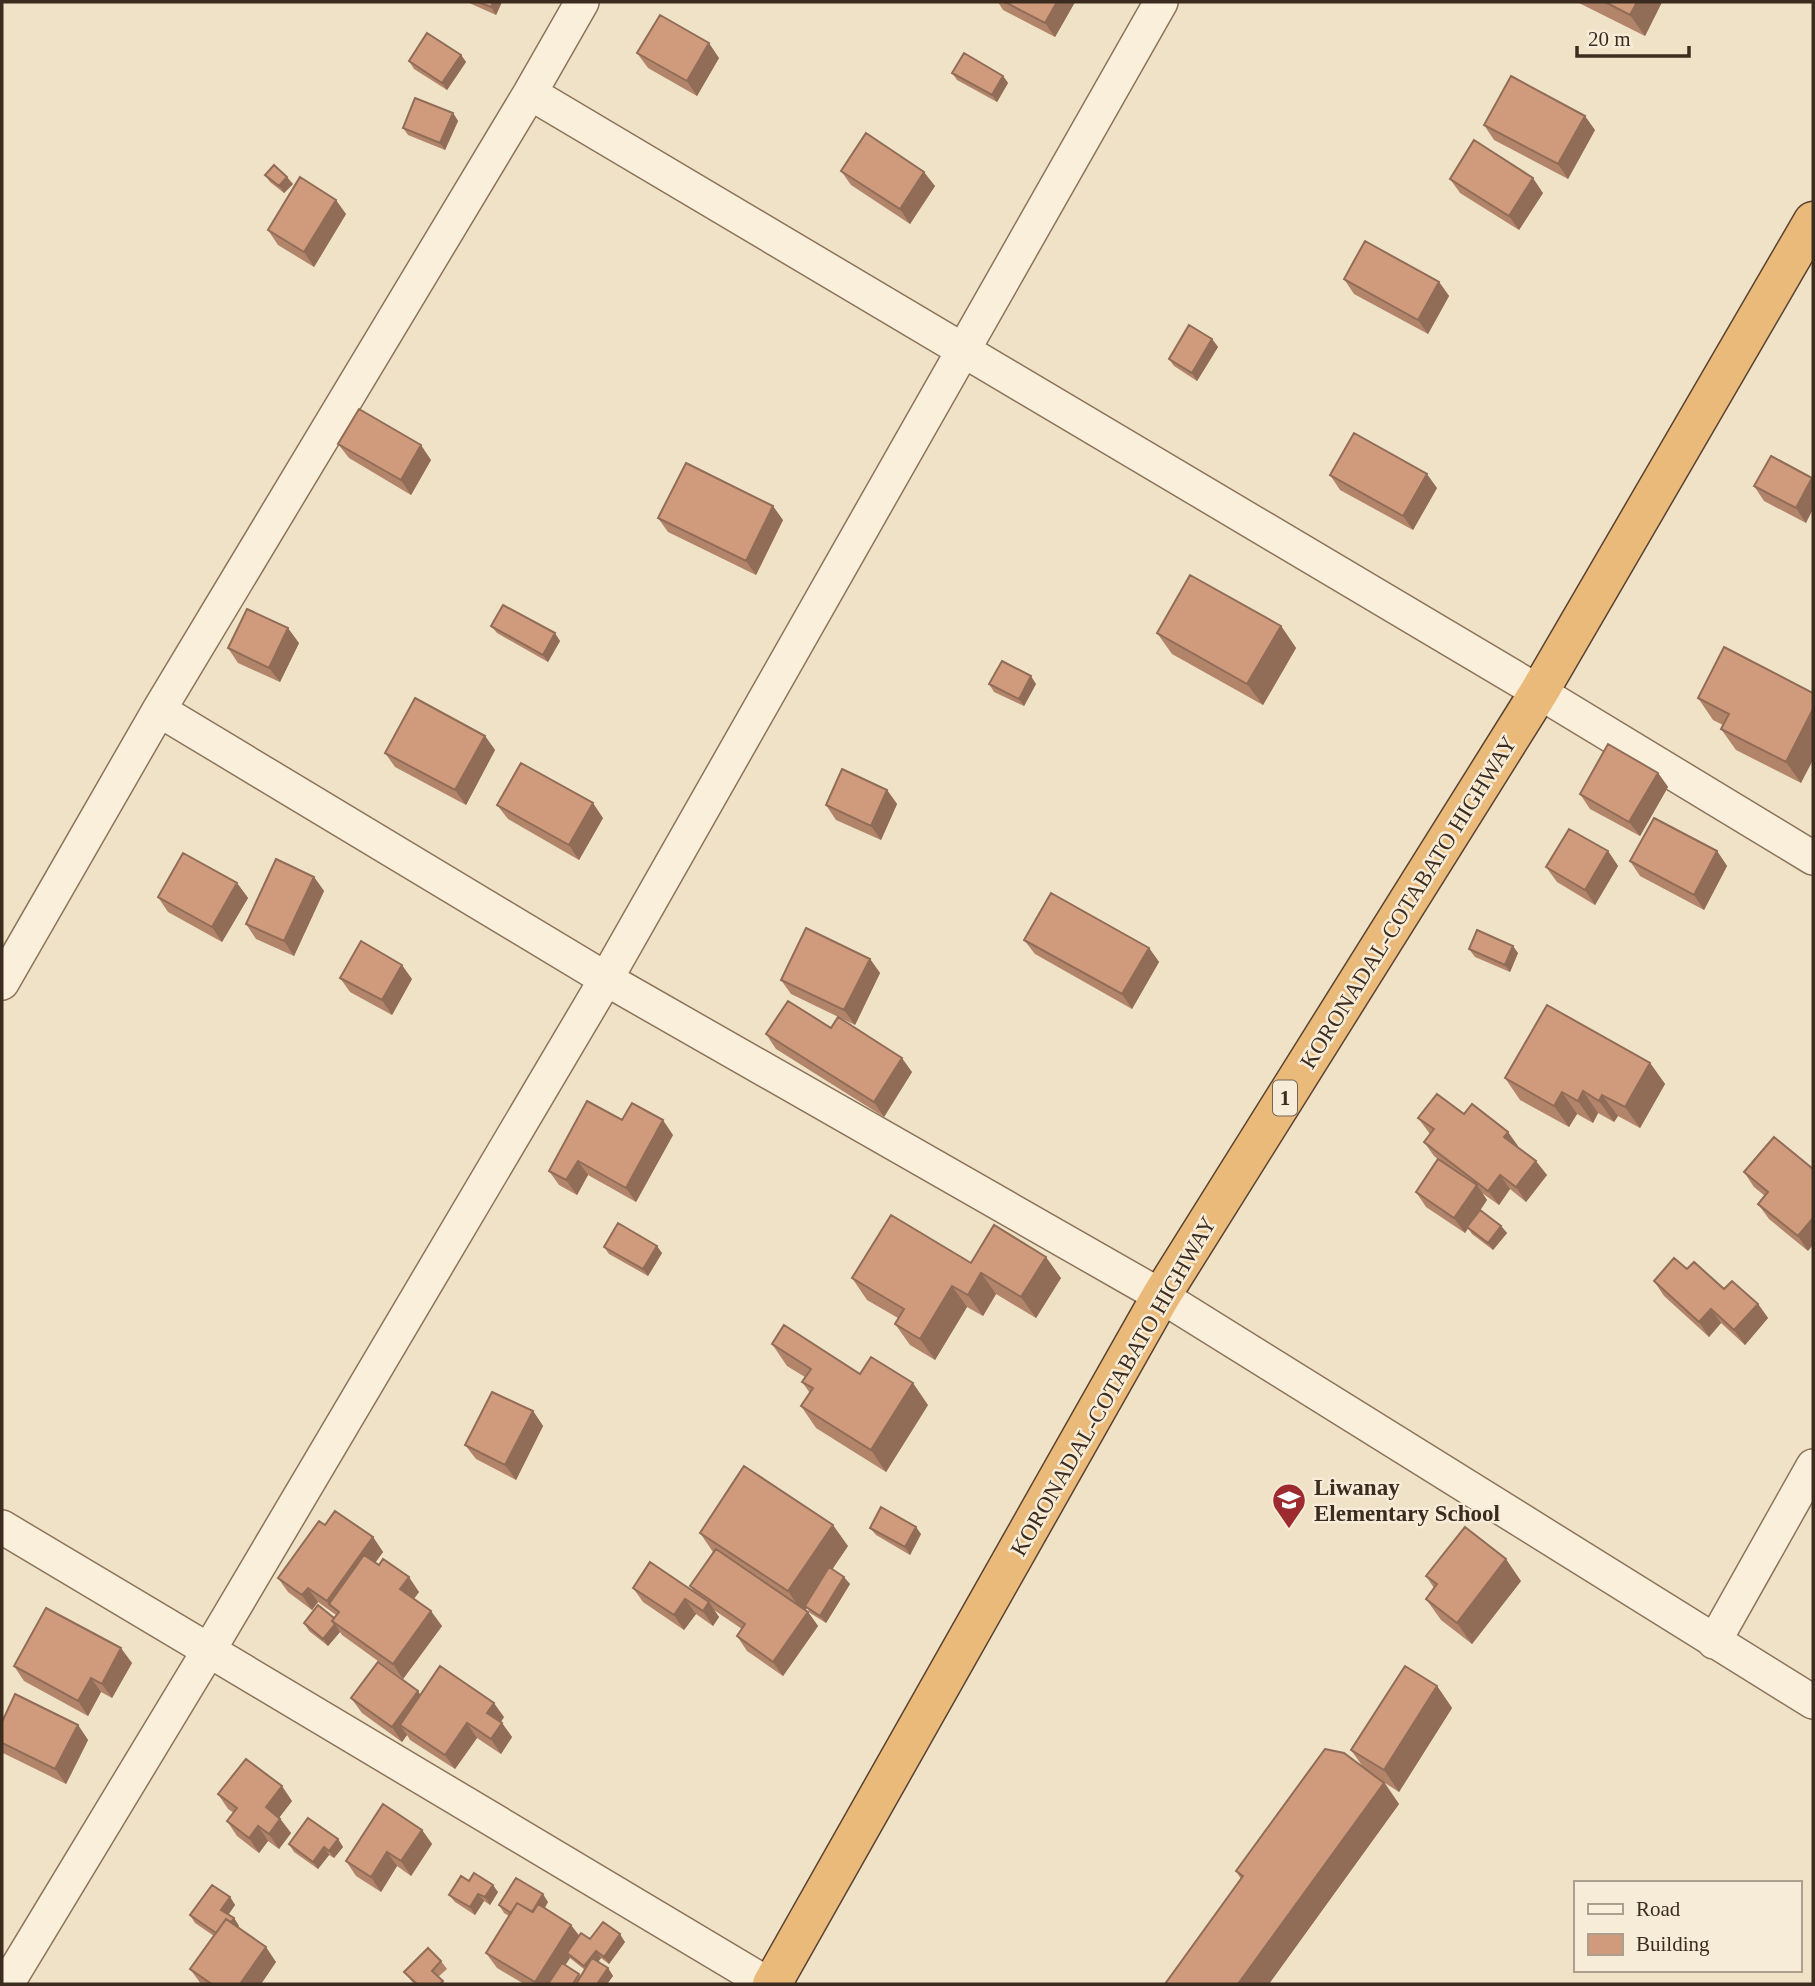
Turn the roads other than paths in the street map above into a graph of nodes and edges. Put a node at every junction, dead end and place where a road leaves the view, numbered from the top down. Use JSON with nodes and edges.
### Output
{"nodes":[{"id":1,"x":582,"y":2,"type":"edge"},
{"id":2,"x":1161,"y":2,"type":"edge"},
{"id":3,"x":530,"y":93,"type":"junction"},
{"id":4,"x":1813,"y":220,"type":"edge"},
{"id":5,"x":962,"y":351,"type":"junction"},
{"id":6,"x":1539,"y":692,"type":"junction"},
{"id":7,"x":159,"y":710,"type":"junction"},
{"id":8,"x":1813,"y":858,"type":"edge"},
{"id":9,"x":606,"y":979,"type":"junction"},
{"id":10,"x":2,"y":984,"type":"edge"},
{"id":11,"x":1161,"y":1296,"type":"junction"},
{"id":12,"x":1813,"y":1466,"type":"edge"},
{"id":13,"x":2,"y":1527,"type":"edge"},
{"id":14,"x":1714,"y":1642,"type":"junction"},
{"id":15,"x":209,"y":1650,"type":"junction"},
{"id":16,"x":1813,"y":1702,"type":"edge"},
{"id":17,"x":7,"y":1984,"type":"edge"},
{"id":18,"x":770,"y":1984,"type":"edge"}],
"edges":[{"from":1,"to":3,"type":"street"},
{"from":2,"to":5,"type":"street"},
{"from":3,"to":5,"type":"street"},
{"from":3,"to":7,"type":"street"},
{"from":4,"to":6,"type":"highway","name":"KORONADAL-COTABATO HIGHWAY","number":"1"},
{"from":5,"to":6,"type":"street"},
{"from":5,"to":9,"type":"street"},
{"from":6,"to":8,"type":"street"},
{"from":6,"to":11,"type":"highway","name":"KORONADAL-COTABATO HIGHWAY","number":"1"},
{"from":7,"to":9,"type":"street"},
{"from":7,"to":10,"type":"street"},
{"from":9,"to":11,"type":"street"},
{"from":9,"to":15,"type":"street"},
{"from":11,"to":14,"type":"street"},
{"from":11,"to":18,"type":"highway","name":"KORONADAL-COTABATO HIGHWAY","number":"1"},
{"from":12,"to":14,"type":"street"},
{"from":13,"to":15,"type":"street"},
{"from":14,"to":16,"type":"street"},
{"from":15,"to":17,"type":"street"},
{"from":15,"to":18,"type":"street"}]}
